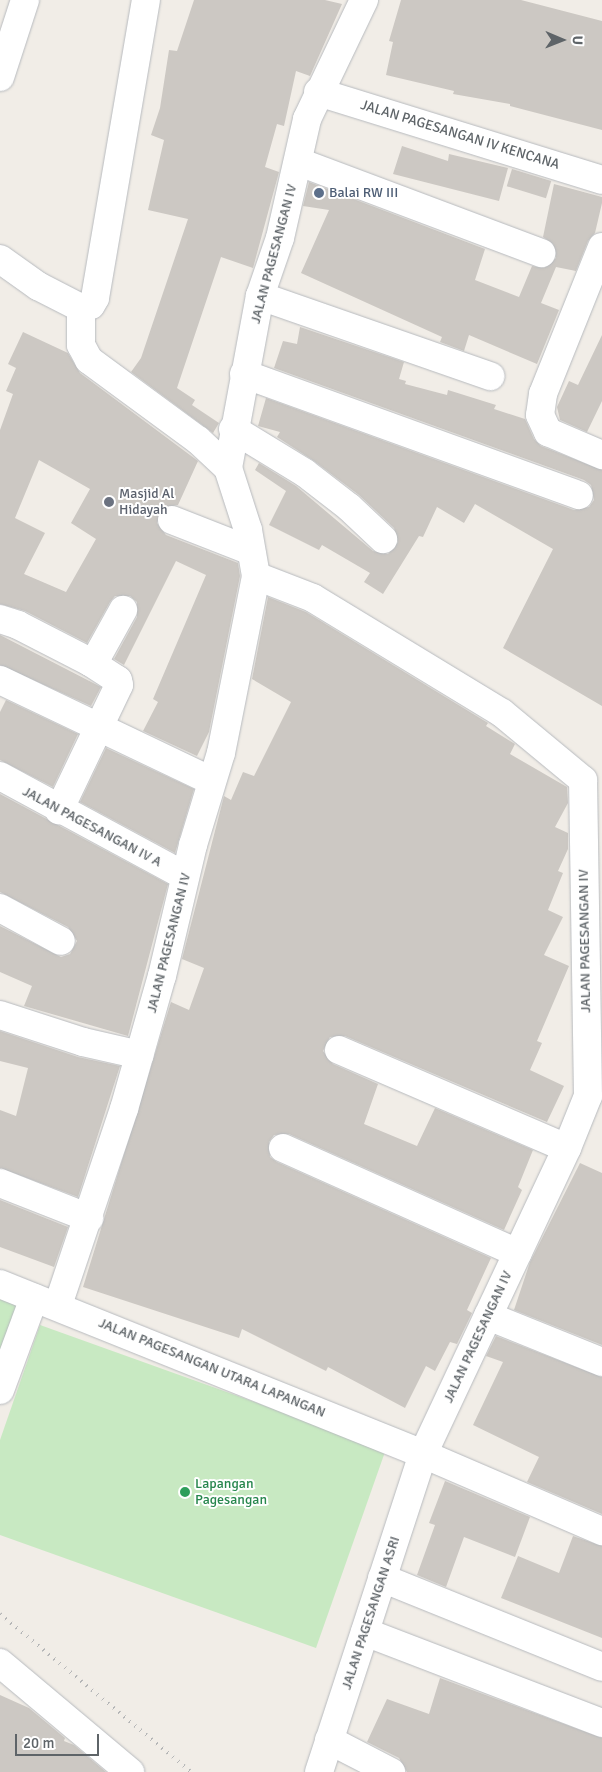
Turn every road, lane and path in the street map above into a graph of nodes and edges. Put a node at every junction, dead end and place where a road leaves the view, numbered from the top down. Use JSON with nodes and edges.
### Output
{"nodes":[{"id":1,"x":25,"y":0,"type":"edge"},
{"id":2,"x":146,"y":0,"type":"edge"},
{"id":3,"x":364,"y":0,"type":"edge"},
{"id":4,"x":0,"y":77,"type":"edge"},
{"id":5,"x":318,"y":92,"type":"junction"},
{"id":6,"x":299,"y":162,"type":"junction"},
{"id":7,"x":602,"y":180,"type":"edge"},
{"id":8,"x":602,"y":247,"type":"edge"},
{"id":9,"x":541,"y":253,"type":"dead end"},
{"id":10,"x":0,"y":259,"type":"edge"},
{"id":11,"x":260,"y":296,"type":"junction"},
{"id":12,"x":81,"y":322,"type":"junction"},
{"id":13,"x":244,"y":374,"type":"junction"},
{"id":14,"x":490,"y":376,"type":"dead end"},
{"id":15,"x":230,"y":448,"type":"junction"},
{"id":16,"x":602,"y":455,"type":"edge"},
{"id":17,"x":579,"y":496,"type":"dead end"},
{"id":18,"x":172,"y":520,"type":"dead end"},
{"id":19,"x":383,"y":539,"type":"dead end"},
{"id":20,"x":254,"y":563,"type":"junction"},
{"id":21,"x":122,"y":610,"type":"dead end"},
{"id":22,"x":0,"y":619,"type":"edge"},
{"id":23,"x":90,"y":662,"type":"junction"},
{"id":24,"x":0,"y":680,"type":"edge"},
{"id":25,"x":98,"y":726,"type":"junction"},
{"id":26,"x":210,"y":780,"type":"junction"},
{"id":27,"x":3,"y":786,"type":"edge"},
{"id":28,"x":592,"y":787,"type":"edge"},
{"id":29,"x":59,"y":810,"type":"junction"},
{"id":30,"x":185,"y":876,"type":"junction"},
{"id":31,"x":0,"y":908,"type":"edge"},
{"id":32,"x":61,"y":941,"type":"dead end"},
{"id":33,"x":0,"y":1014,"type":"edge"},
{"id":34,"x":339,"y":1050,"type":"dead end"},
{"id":35,"x":140,"y":1055,"type":"junction"},
{"id":36,"x":283,"y":1148,"type":"dead end"},
{"id":37,"x":567,"y":1148,"type":"junction"},
{"id":38,"x":0,"y":1183,"type":"edge"},
{"id":39,"x":89,"y":1218,"type":"junction"},
{"id":40,"x":518,"y":1254,"type":"junction"},
{"id":41,"x":0,"y":1284,"type":"edge"},
{"id":42,"x":46,"y":1301,"type":"junction"},
{"id":43,"x":488,"y":1316,"type":"junction"},
{"id":44,"x":602,"y":1362,"type":"edge"},
{"id":45,"x":0,"y":1390,"type":"edge"},
{"id":46,"x":423,"y":1454,"type":"junction"},
{"id":47,"x":602,"y":1531,"type":"edge"},
{"id":48,"x":382,"y":1578,"type":"junction"},
{"id":49,"x":365,"y":1632,"type":"junction"},
{"id":50,"x":0,"y":1663,"type":"edge"},
{"id":51,"x":602,"y":1667,"type":"edge"},
{"id":52,"x":602,"y":1723,"type":"edge"},
{"id":53,"x":329,"y":1740,"type":"junction"},
{"id":54,"x":130,"y":1772,"type":"edge"},
{"id":55,"x":318,"y":1772,"type":"edge"},
{"id":56,"x":391,"y":1772,"type":"edge"}],
"edges":[{"from":1,"to":4,"type":"street"},
{"from":2,"to":12,"type":"street"},
{"from":3,"to":5,"type":"street","name":"JALAN PAGESANGAN IV"},
{"from":5,"to":6,"type":"street","name":"JALAN PAGESANGAN IV"},
{"from":5,"to":7,"type":"street","name":"JALAN PAGESANGAN IV KENCANA"},
{"from":6,"to":9,"type":"street"},
{"from":6,"to":11,"type":"street","name":"JALAN PAGESANGAN IV"},
{"from":8,"to":16,"type":"street"},
{"from":10,"to":12,"type":"street"},
{"from":11,"to":13,"type":"street","name":"JALAN PAGESANGAN IV"},
{"from":11,"to":14,"type":"street"},
{"from":12,"to":15,"type":"street"},
{"from":13,"to":15,"type":"street","name":"JALAN PAGESANGAN IV"},
{"from":13,"to":17,"type":"street"},
{"from":15,"to":19,"type":"street"},
{"from":15,"to":20,"type":"street","name":"JALAN PAGESANGAN IV"},
{"from":18,"to":20,"type":"street"},
{"from":20,"to":26,"type":"street","name":"JALAN PAGESANGAN IV"},
{"from":20,"to":28,"type":"street","name":"JALAN PAGESANGAN IV"},
{"from":21,"to":23,"type":"street"},
{"from":22,"to":23,"type":"street"},
{"from":23,"to":25,"type":"street"},
{"from":24,"to":25,"type":"street"},
{"from":25,"to":26,"type":"street"},
{"from":25,"to":29,"type":"street"},
{"from":26,"to":30,"type":"street","name":"JALAN PAGESANGAN IV"},
{"from":27,"to":29,"type":"street","name":"JALAN PAGESANGAN IV A"},
{"from":28,"to":37,"type":"street","name":"JALAN PAGESANGAN IV"},
{"from":29,"to":30,"type":"street","name":"JALAN PAGESANGAN IV A"},
{"from":30,"to":35,"type":"street","name":"JALAN PAGESANGAN IV"},
{"from":31,"to":32,"type":"street"},
{"from":33,"to":35,"type":"street"},
{"from":34,"to":37,"type":"street"},
{"from":35,"to":39,"type":"street","name":"JALAN PAGESANGAN IV"},
{"from":36,"to":40,"type":"street"},
{"from":37,"to":40,"type":"street","name":"JALAN PAGESANGAN IV"},
{"from":38,"to":39,"type":"street"},
{"from":39,"to":42,"type":"street","name":"JALAN PAGESANGAN IV"},
{"from":40,"to":43,"type":"street","name":"JALAN PAGESANGAN IV"},
{"from":41,"to":42,"type":"street","name":"JALAN PAGESANGAN UTARA LAPANGAN"},
{"from":42,"to":45,"type":"street","name":"JALAN PAGESANGAN IV"},
{"from":42,"to":46,"type":"street","name":"JALAN PAGESANGAN UTARA LAPANGAN"},
{"from":43,"to":44,"type":"street"},
{"from":43,"to":46,"type":"street","name":"JALAN PAGESANGAN IV"},
{"from":46,"to":47,"type":"street","name":"JALAN PAGESANGAN UTARA LAPANGAN"},
{"from":46,"to":48,"type":"street","name":"JALAN PAGESANGAN ASRI"},
{"from":48,"to":49,"type":"street","name":"JALAN PAGESANGAN ASRI"},
{"from":48,"to":51,"type":"street"},
{"from":49,"to":52,"type":"street"},
{"from":49,"to":53,"type":"street","name":"JALAN PAGESANGAN ASRI"},
{"from":50,"to":54,"type":"street"},
{"from":53,"to":55,"type":"street","name":"JALAN PAGESANGAN ASRI"},
{"from":53,"to":56,"type":"street"}]}
